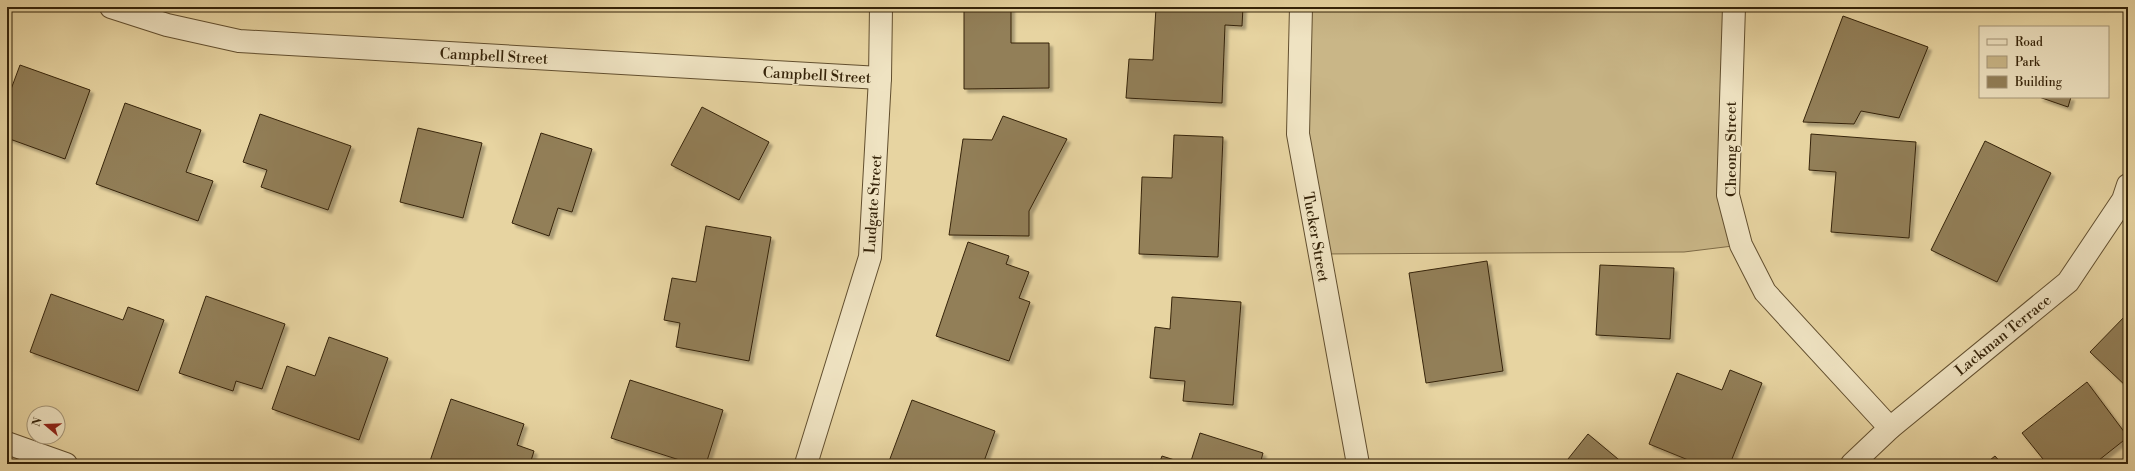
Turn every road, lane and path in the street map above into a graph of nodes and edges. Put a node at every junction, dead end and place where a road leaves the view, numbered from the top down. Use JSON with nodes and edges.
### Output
{"nodes":[{"id":1,"x":111,"y":7,"type":"edge"},
{"id":2,"x":881,"y":7,"type":"edge"},
{"id":3,"x":1301,"y":7,"type":"edge"},
{"id":4,"x":1734,"y":7,"type":"edge"},
{"id":5,"x":880,"y":78,"type":"junction"},
{"id":6,"x":2128,"y":185,"type":"edge"},
{"id":7,"x":1890,"y":428,"type":"junction"},
{"id":8,"x":7,"y":443,"type":"edge"},
{"id":9,"x":66,"y":464,"type":"edge"},
{"id":10,"x":806,"y":464,"type":"edge"},
{"id":11,"x":1358,"y":464,"type":"edge"},
{"id":12,"x":1852,"y":464,"type":"edge"}],
"edges":[{"from":1,"to":5,"type":"street","name":"Campbell Street"},
{"from":2,"to":5,"type":"street","name":"Ludgate Street"},
{"from":3,"to":11,"type":"street","name":"Tucker Street"},
{"from":4,"to":7,"type":"street","name":"Cheong Street"},
{"from":5,"to":10,"type":"street","name":"Ludgate Street"},
{"from":6,"to":7,"type":"street","name":"Lackman Terrace"},
{"from":7,"to":12,"type":"street","name":"Lackman Terrace"},
{"from":8,"to":9,"type":"street"}]}
